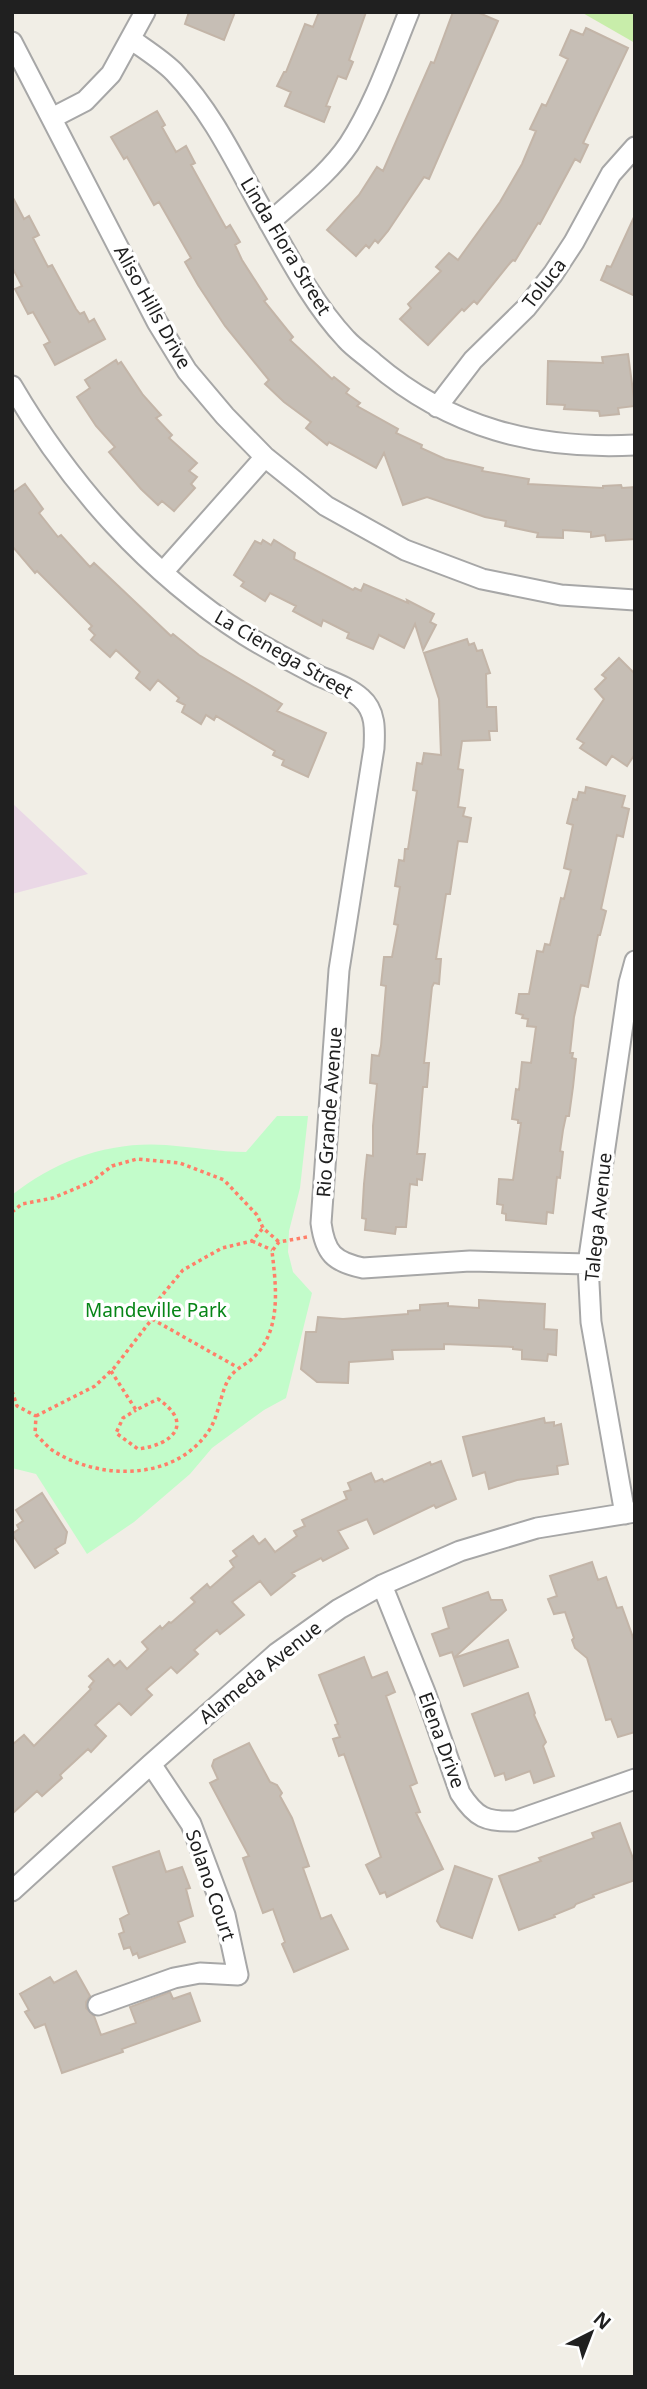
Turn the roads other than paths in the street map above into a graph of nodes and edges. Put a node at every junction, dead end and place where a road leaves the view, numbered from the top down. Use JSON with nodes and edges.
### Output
{"nodes":[{"id":1,"x":145,"y":12,"type":"edge"},
{"id":2,"x":409,"y":12,"type":"edge"},
{"id":3,"x":132,"y":40,"type":"junction"},
{"id":4,"x":12,"y":42,"type":"edge"},
{"id":5,"x":52,"y":118,"type":"junction"},
{"id":6,"x":635,"y":147,"type":"edge"},
{"id":7,"x":269,"y":223,"type":"junction"},
{"id":8,"x":12,"y":386,"type":"edge"},
{"id":9,"x":437,"y":407,"type":"junction"},
{"id":10,"x":635,"y":445,"type":"edge"},
{"id":11,"x":265,"y":457,"type":"junction"},
{"id":12,"x":163,"y":572,"type":"junction"},
{"id":13,"x":635,"y":600,"type":"edge"},
{"id":14,"x":371,"y":711,"type":"joint"},
{"id":15,"x":635,"y":961,"type":"edge"},
{"id":16,"x":588,"y":1264,"type":"junction"},
{"id":17,"x":630,"y":1513,"type":"edge"},
{"id":18,"x":382,"y":1585,"type":"junction"},
{"id":19,"x":151,"y":1764,"type":"junction"},
{"id":20,"x":635,"y":1779,"type":"edge"},
{"id":21,"x":12,"y":1891,"type":"edge"},
{"id":22,"x":98,"y":2005,"type":"dead end"}],
"edges":[{"from":1,"to":3,"type":"street"},
{"from":2,"to":7,"type":"street"},
{"from":3,"to":5,"type":"street"},
{"from":3,"to":7,"type":"street","name":"Linda Flora Street"},
{"from":4,"to":5,"type":"street","name":"Aliso Hills Drive"},
{"from":5,"to":11,"type":"street","name":"Aliso Hills Drive"},
{"from":6,"to":9,"type":"street","name":"Toluca"},
{"from":7,"to":9,"type":"street","name":"Linda Flora Street"},
{"from":8,"to":12,"type":"street","name":"La Cienega Street"},
{"from":9,"to":10,"type":"street","name":"Linda Flora Street"},
{"from":11,"to":12,"type":"street"},
{"from":11,"to":13,"type":"street","name":"Aliso Hills Drive"},
{"from":12,"to":14,"type":"street","name":"La Cienega Street"},
{"from":14,"to":16,"type":"street","name":"Rio Grande Avenue"},
{"from":15,"to":16,"type":"street","name":"Talega Avenue"},
{"from":16,"to":17,"type":"street","name":"Talega Avenue"},
{"from":17,"to":18,"type":"street","name":"Alameda Avenue"},
{"from":18,"to":19,"type":"street","name":"Alameda Avenue"},
{"from":18,"to":20,"type":"street","name":"Elena Drive"},
{"from":19,"to":21,"type":"street","name":"Alameda Avenue"},
{"from":19,"to":22,"type":"street","name":"Solano Court"}]}
